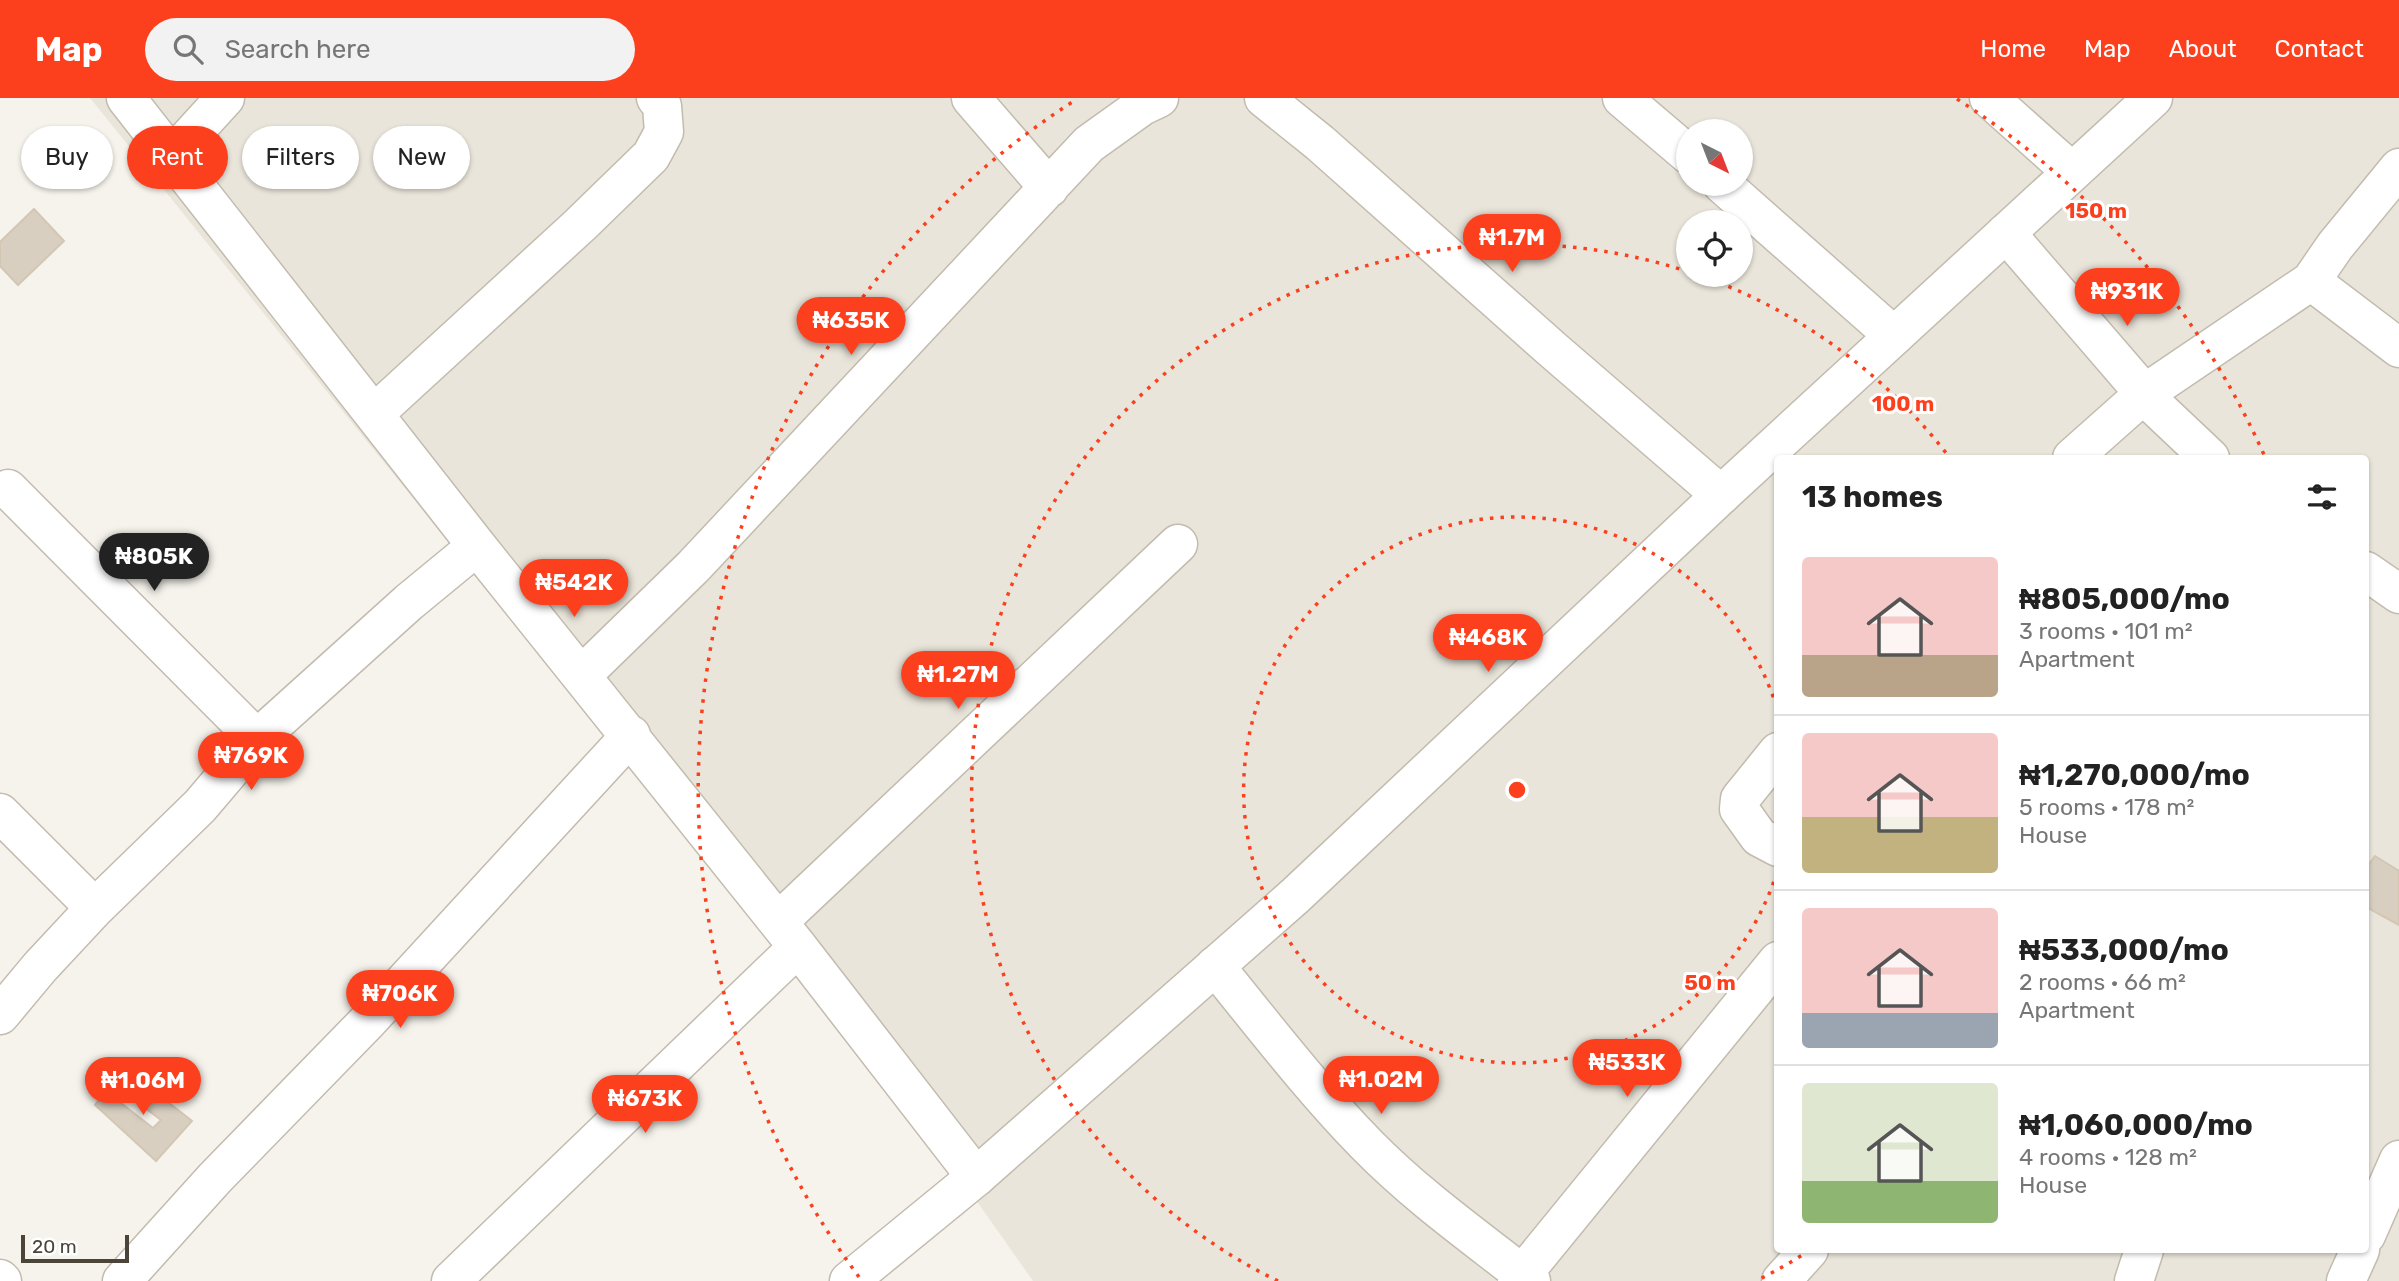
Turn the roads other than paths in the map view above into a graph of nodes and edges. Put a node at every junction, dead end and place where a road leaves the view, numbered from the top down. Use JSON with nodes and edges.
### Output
{"nodes":[{"id":1,"x":126,"y":98,"type":"edge"},
{"id":2,"x":225,"y":98,"type":"edge"},
{"id":3,"x":656,"y":98,"type":"edge"},
{"id":4,"x":971,"y":98,"type":"edge"},
{"id":5,"x":1159,"y":98,"type":"edge"},
{"id":6,"x":1264,"y":98,"type":"edge"},
{"id":7,"x":1622,"y":98,"type":"edge"},
{"id":8,"x":1989,"y":98,"type":"edge"},
{"id":9,"x":2153,"y":98,"type":"edge"},
{"id":10,"x":148,"y":126,"type":"edge"},
{"id":11,"x":199,"y":126,"type":"edge"},
{"id":12,"x":1676,"y":144,"type":"edge"},
{"id":13,"x":2399,"y":168,"type":"edge"},
{"id":14,"x":2072,"y":172,"type":"junction"},
{"id":15,"x":1049,"y":188,"type":"junction"},
{"id":16,"x":198,"y":189,"type":"edge"},
{"id":17,"x":1736,"y":196,"type":"edge"},
{"id":18,"x":2006,"y":233,"type":"junction"},
{"id":19,"x":2311,"y":281,"type":"junction"},
{"id":20,"x":1894,"y":336,"type":"junction"},
{"id":21,"x":2399,"y":348,"type":"edge"},
{"id":22,"x":2144,"y":394,"type":"junction"},
{"id":23,"x":374,"y":414,"type":"junction"},
{"id":24,"x":2075,"y":455,"type":"edge"},
{"id":25,"x":2207,"y":455,"type":"edge"},
{"id":26,"x":8,"y":489,"type":"dead end"},
{"id":27,"x":1721,"y":495,"type":"junction"},
{"id":28,"x":1178,"y":544,"type":"dead end"},
{"id":29,"x":478,"y":546,"type":"junction"},
{"id":30,"x":2369,"y":573,"type":"edge"},
{"id":31,"x":2399,"y":594,"type":"edge"},
{"id":32,"x":582,"y":676,"type":"junction"},
{"id":33,"x":631,"y":735,"type":"junction"},
{"id":34,"x":257,"y":739,"type":"junction"},
{"id":35,"x":1774,"y":757,"type":"edge"},
{"id":36,"x":0,"y":813,"type":"edge"},
{"id":37,"x":1774,"y":845,"type":"edge"},
{"id":38,"x":94,"y":908,"type":"junction"},
{"id":39,"x":788,"y":934,"type":"junction"},
{"id":40,"x":1215,"y":966,"type":"junction"},
{"id":41,"x":1774,"y":966,"type":"edge"},
{"id":42,"x":0,"y":1015,"type":"edge"},
{"id":43,"x":2399,"y":1160,"type":"edge"},
{"id":44,"x":976,"y":1177,"type":"junction"},
{"id":45,"x":2369,"y":1228,"type":"edge"},
{"id":46,"x":1807,"y":1253,"type":"edge"},
{"id":47,"x":2143,"y":1253,"type":"edge"},
{"id":48,"x":2359,"y":1253,"type":"edge"},
{"id":49,"x":1524,"y":1279,"type":"edge"},
{"id":50,"x":122,"y":1281,"type":"edge"},
{"id":51,"x":451,"y":1281,"type":"edge"},
{"id":52,"x":849,"y":1281,"type":"edge"},
{"id":53,"x":1781,"y":1281,"type":"edge"},
{"id":54,"x":2134,"y":1281,"type":"edge"},
{"id":55,"x":2346,"y":1281,"type":"edge"}],
"edges":[{"from":1,"to":10,"type":"street"},
{"from":2,"to":11,"type":"street"},
{"from":3,"to":23,"type":"street"},
{"from":4,"to":15,"type":"street"},
{"from":5,"to":15,"type":"street"},
{"from":6,"to":27,"type":"street"},
{"from":7,"to":12,"type":"street"},
{"from":8,"to":14,"type":"street"},
{"from":9,"to":14,"type":"street"},
{"from":13,"to":19,"type":"street"},
{"from":14,"to":18,"type":"street"},
{"from":15,"to":32,"type":"street"},
{"from":16,"to":23,"type":"street"},
{"from":17,"to":20,"type":"street"},
{"from":18,"to":20,"type":"street"},
{"from":18,"to":22,"type":"street"},
{"from":19,"to":21,"type":"street"},
{"from":19,"to":22,"type":"street"},
{"from":20,"to":27,"type":"street"},
{"from":22,"to":24,"type":"street"},
{"from":22,"to":25,"type":"street"},
{"from":23,"to":29,"type":"street"},
{"from":26,"to":34,"type":"street"},
{"from":27,"to":40,"type":"street"},
{"from":28,"to":39,"type":"street"},
{"from":29,"to":32,"type":"street"},
{"from":29,"to":34,"type":"street"},
{"from":30,"to":31,"type":"street"},
{"from":32,"to":33,"type":"street"},
{"from":33,"to":39,"type":"street"},
{"from":33,"to":50,"type":"street"},
{"from":34,"to":38,"type":"street"},
{"from":35,"to":37,"type":"street"},
{"from":36,"to":38,"type":"street"},
{"from":38,"to":42,"type":"street"},
{"from":39,"to":44,"type":"street"},
{"from":39,"to":51,"type":"street"},
{"from":40,"to":44,"type":"street"},
{"from":40,"to":49,"type":"street"},
{"from":41,"to":49,"type":"street"},
{"from":43,"to":45,"type":"street"},
{"from":44,"to":52,"type":"street"},
{"from":46,"to":53,"type":"street"},
{"from":47,"to":54,"type":"street"},
{"from":48,"to":55,"type":"street"}]}
